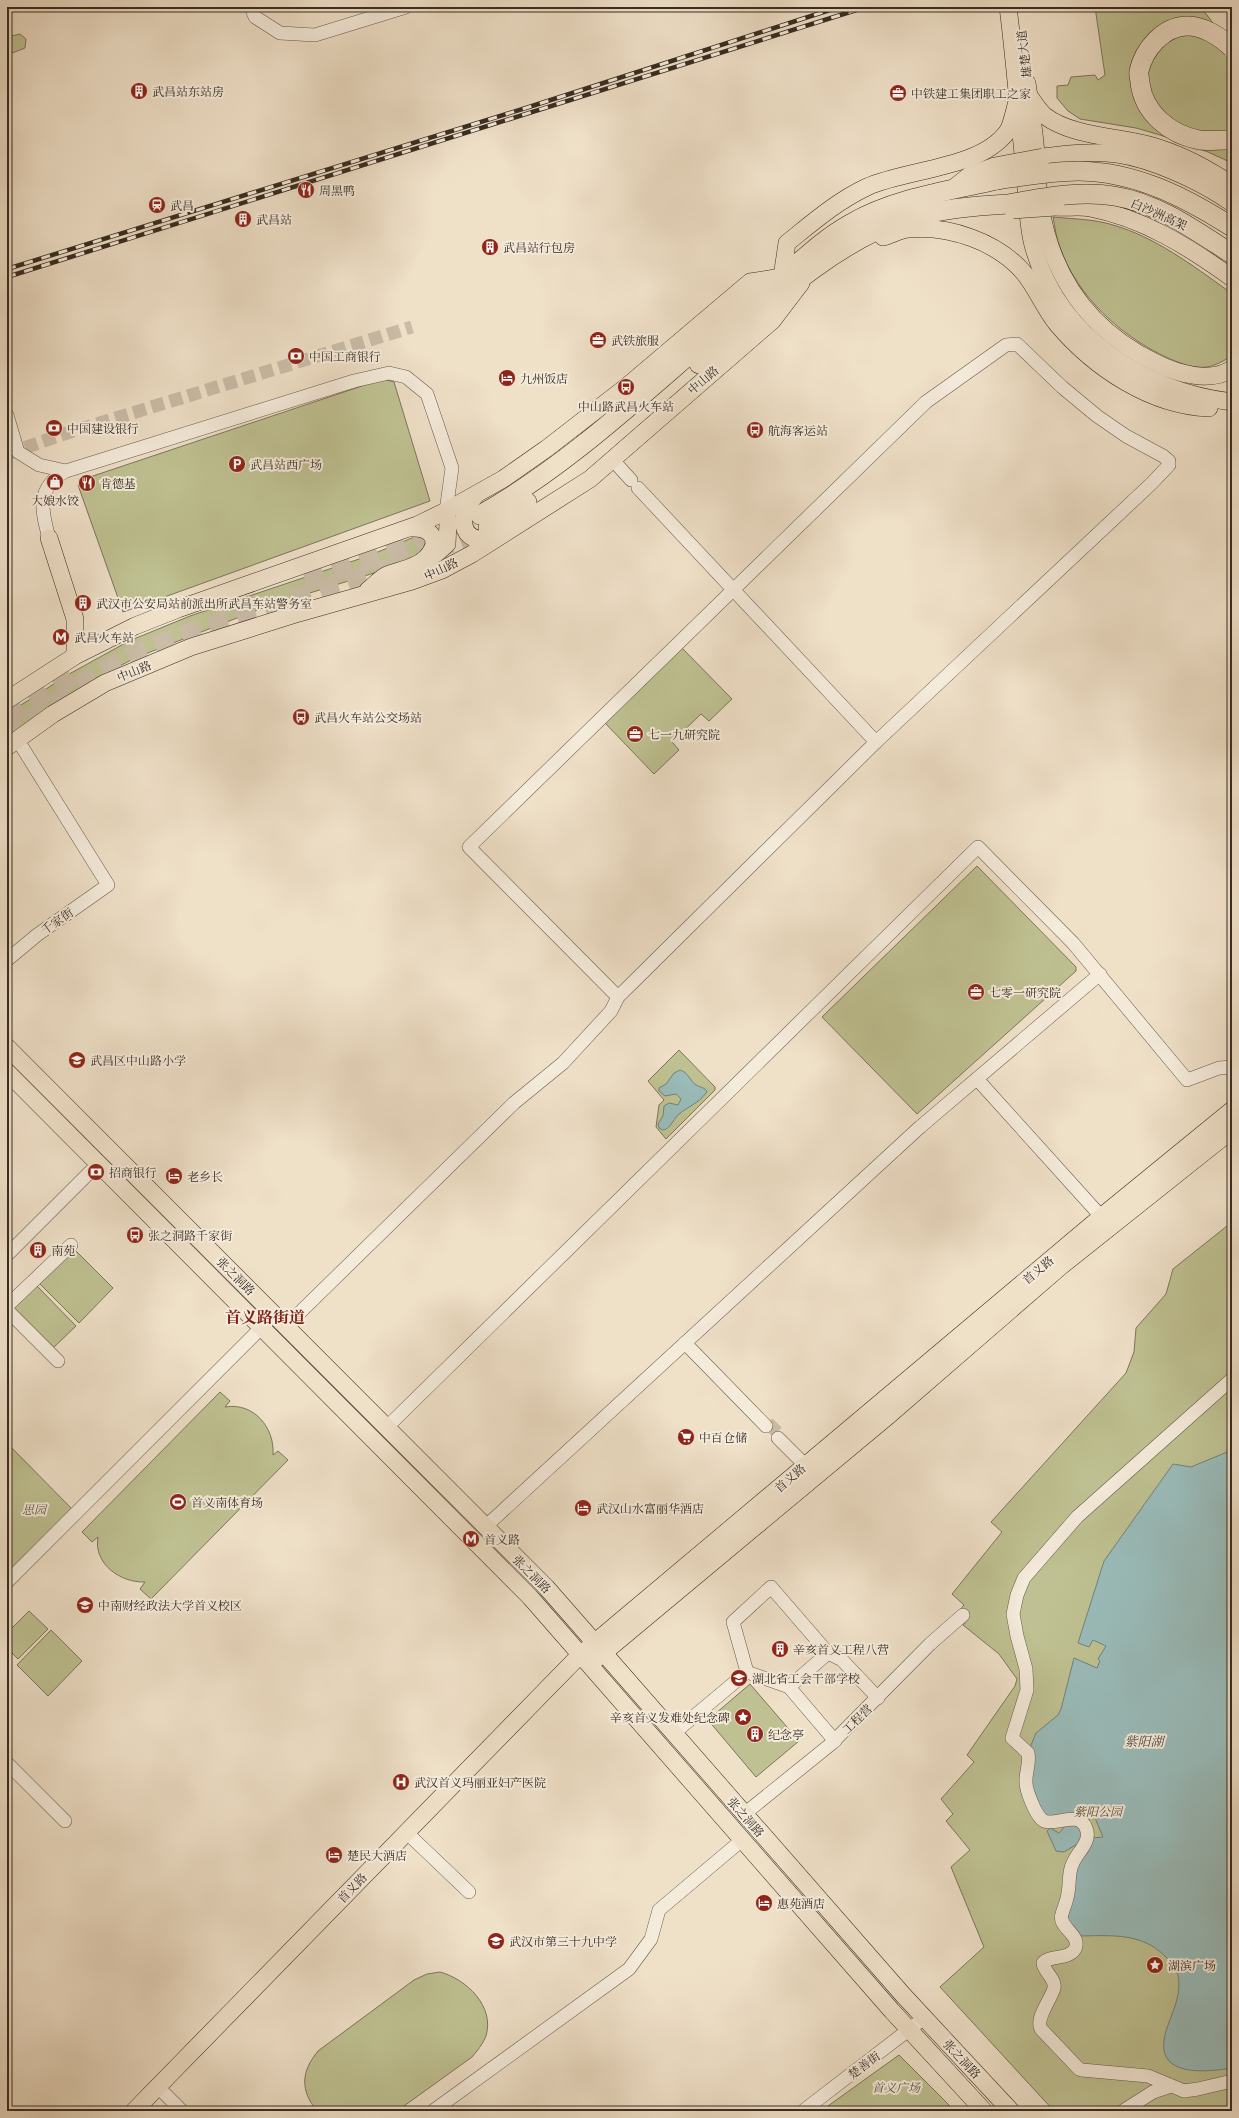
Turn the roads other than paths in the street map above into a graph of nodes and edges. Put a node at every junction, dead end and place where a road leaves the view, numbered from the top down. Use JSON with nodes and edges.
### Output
{"nodes":[{"id":1,"x":251,"y":7,"type":"edge"},
{"id":2,"x":406,"y":7,"type":"edge"},
{"id":3,"x":1008,"y":7,"type":"edge"},
{"id":4,"x":1018,"y":7,"type":"edge"},
{"id":5,"x":1213,"y":7,"type":"edge"},
{"id":6,"x":1232,"y":32,"type":"edge"},
{"id":7,"x":1232,"y":48,"type":"edge"},
{"id":8,"x":1026,"y":98,"type":"junction"},
{"id":9,"x":1232,"y":140,"type":"edge"},
{"id":10,"x":1046,"y":165,"type":"junction"},
{"id":11,"x":1232,"y":185,"type":"edge"},
{"id":12,"x":1232,"y":203,"type":"edge"},
{"id":13,"x":1007,"y":207,"type":"junction"},
{"id":14,"x":1232,"y":227,"type":"edge"},
{"id":15,"x":857,"y":241,"type":"junction"},
{"id":16,"x":1232,"y":254,"type":"edge"},
{"id":17,"x":807,"y":274,"type":"junction"},
{"id":18,"x":782,"y":277,"type":"junction"},
{"id":19,"x":1232,"y":278,"type":"edge"},
{"id":20,"x":1232,"y":369,"type":"edge"},
{"id":21,"x":1232,"y":402,"type":"edge"},
{"id":22,"x":1232,"y":408,"type":"edge"},
{"id":23,"x":8,"y":420,"type":"edge"},
{"id":24,"x":612,"y":459,"type":"junction"},
{"id":25,"x":66,"y":471,"type":"junction"},
{"id":26,"x":478,"y":493,"type":"junction"},
{"id":27,"x":446,"y":511,"type":"junction"},
{"id":28,"x":489,"y":526,"type":"junction"},
{"id":29,"x":411,"y":528,"type":"junction"},
{"id":30,"x":49,"y":538,"type":"joint"},
{"id":31,"x":418,"y":564,"type":"junction"},
{"id":32,"x":733,"y":589,"type":"junction"},
{"id":33,"x":361,"y":595,"type":"junction"},
{"id":34,"x":75,"y":656,"type":"junction"},
{"id":35,"x":7,"y":700,"type":"edge"},
{"id":36,"x":876,"y":742,"type":"junction"},
{"id":37,"x":12,"y":743,"type":"edge"},
{"id":38,"x":7,"y":960,"type":"edge"},
{"id":39,"x":1100,"y":974,"type":"junction"},
{"id":40,"x":618,"y":997,"type":"junction"},
{"id":41,"x":7,"y":1047,"type":"edge"},
{"id":42,"x":1232,"y":1067,"type":"edge"},
{"id":43,"x":7,"y":1072,"type":"edge"},
{"id":44,"x":974,"y":1081,"type":"junction"},
{"id":45,"x":1232,"y":1110,"type":"edge"},
{"id":46,"x":1232,"y":1130,"type":"edge"},
{"id":47,"x":98,"y":1164,"type":"junction"},
{"id":48,"x":1103,"y":1224,"type":"junction"},
{"id":49,"x":71,"y":1245,"type":"dead end"},
{"id":50,"x":7,"y":1255,"type":"edge"},
{"id":51,"x":7,"y":1306,"type":"edge"},
{"id":52,"x":7,"y":1310,"type":"edge"},
{"id":53,"x":280,"y":1321,"type":"junction"},
{"id":54,"x":262,"y":1327,"type":"junction"},
{"id":55,"x":686,"y":1342,"type":"junction"},
{"id":56,"x":58,"y":1361,"type":"dead end"},
{"id":57,"x":1232,"y":1379,"type":"edge"},
{"id":58,"x":767,"y":1424,"type":"tunnel mouth"},
{"id":59,"x":386,"y":1428,"type":"junction"},
{"id":60,"x":780,"y":1437,"type":"tunnel mouth"},
{"id":61,"x":806,"y":1464,"type":"junction"},
{"id":62,"x":485,"y":1527,"type":"junction"},
{"id":63,"x":7,"y":1582,"type":"edge"},
{"id":64,"x":963,"y":1615,"type":"dead end"},
{"id":65,"x":599,"y":1648,"type":"junction"},
{"id":66,"x":828,"y":1653,"type":"junction"},
{"id":67,"x":585,"y":1660,"type":"junction"},
{"id":68,"x":747,"y":1672,"type":"junction"},
{"id":69,"x":789,"y":1687,"type":"junction"},
{"id":70,"x":878,"y":1698,"type":"junction"},
{"id":71,"x":674,"y":1733,"type":"junction"},
{"id":72,"x":834,"y":1741,"type":"junction"},
{"id":73,"x":7,"y":1763,"type":"edge"},
{"id":74,"x":744,"y":1815,"type":"junction"},
{"id":75,"x":65,"y":1821,"type":"dead end"},
{"id":76,"x":406,"y":1832,"type":"junction"},
{"id":77,"x":742,"y":1840,"type":"junction"},
{"id":78,"x":469,"y":1892,"type":"dead end"},
{"id":79,"x":924,"y":2018,"type":"junction"},
{"id":80,"x":910,"y":2030,"type":"junction"},
{"id":81,"x":1232,"y":2081,"type":"edge"},
{"id":82,"x":1171,"y":2086,"type":"junction"},
{"id":83,"x":158,"y":2087,"type":"junction"},
{"id":84,"x":134,"y":2111,"type":"edge"},
{"id":85,"x":182,"y":2111,"type":"edge"},
{"id":86,"x":433,"y":2111,"type":"edge"},
{"id":87,"x":803,"y":2111,"type":"edge"},
{"id":88,"x":984,"y":2111,"type":"edge"},
{"id":89,"x":1011,"y":2111,"type":"edge"},
{"id":90,"x":1123,"y":2111,"type":"edge"}],
"edges":[{"from":1,"to":2,"type":"street"},
{"from":3,"to":8,"type":"main road","name":"雄楚大道"},
{"from":4,"to":8,"type":"main road","name":"雄楚大道"},
{"from":5,"to":6,"type":"highway"},
{"from":7,"to":9,"type":"highway","bridge":true},
{"from":8,"to":11,"type":"main road"},
{"from":8,"to":18,"type":"main road"},
{"from":8,"to":20,"type":"main road"},
{"from":8,"to":21,"type":"main road"},
{"from":10,"to":12,"type":"main road"},
{"from":10,"to":14,"type":"highway","bridge":true},
{"from":10,"to":18,"type":"highway","bridge":true},
{"from":13,"to":15,"type":"highway","name":"白沙洲高架"},
{"from":13,"to":16,"type":"highway","name":"白沙洲高架","bridge":true},
{"from":13,"to":19,"type":"main road","bridge":true},
{"from":15,"to":17,"type":"highway","name":"白沙洲高架"},
{"from":15,"to":22,"type":"main road"},
{"from":17,"to":24,"type":"main road","name":"中山路"},
{"from":17,"to":28,"type":"highway","name":"白沙洲高架"},
{"from":18,"to":26,"type":"main road"},
{"from":18,"to":28,"type":"highway"},
{"from":23,"to":25,"type":"street"},
{"from":24,"to":28,"type":"main road","name":"中山路"},
{"from":24,"to":32,"type":"street"},
{"from":25,"to":27,"type":"street"},
{"from":25,"to":30,"type":"street"},
{"from":26,"to":27,"type":"main road"},
{"from":26,"to":28,"type":"main road"},
{"from":27,"to":29,"type":"main road"},
{"from":27,"to":31,"type":"main road"},
{"from":28,"to":33,"type":"main road","name":"中山路"},
{"from":29,"to":31,"type":"main road"},
{"from":29,"to":34,"type":"main road"},
{"from":30,"to":34,"type":"main road"},
{"from":31,"to":33,"type":"main road"},
{"from":32,"to":36,"type":"street"},
{"from":32,"to":36,"type":"street"},
{"from":32,"to":40,"type":"street"},
{"from":33,"to":37,"type":"main road","name":"中山路"},
{"from":34,"to":35,"type":"main road"},
{"from":36,"to":40,"type":"street"},
{"from":37,"to":38,"type":"street","name":"千家街"},
{"from":39,"to":42,"type":"street"},
{"from":39,"to":44,"type":"street"},
{"from":39,"to":59,"type":"street"},
{"from":40,"to":53,"type":"street"},
{"from":41,"to":53,"type":"main road","name":"张之洞路"},
{"from":43,"to":47,"type":"main road","name":"张之洞路"},
{"from":44,"to":48,"type":"street"},
{"from":44,"to":55,"type":"street"},
{"from":45,"to":48,"type":"main road","name":"首义路"},
{"from":46,"to":48,"type":"main road","name":"首义路"},
{"from":47,"to":50,"type":"street"},
{"from":47,"to":54,"type":"main road","name":"张之洞路"},
{"from":48,"to":61,"type":"main road","name":"首义路"},
{"from":48,"to":65,"type":"main road","name":"首义路"},
{"from":49,"to":51,"type":"street"},
{"from":52,"to":56,"type":"street"},
{"from":53,"to":54,"type":"street"},
{"from":53,"to":59,"type":"main road","name":"张之洞路"},
{"from":54,"to":63,"type":"street"},
{"from":54,"to":67,"type":"main road","name":"张之洞路"},
{"from":55,"to":58,"type":"street"},
{"from":55,"to":62,"type":"street"},
{"from":57,"to":82,"type":"street"},
{"from":59,"to":62,"type":"main road","name":"张之洞路"},
{"from":60,"to":61,"type":"street"},
{"from":61,"to":65,"type":"main road","name":"首义路"},
{"from":62,"to":65,"type":"main road","name":"张之洞路"},
{"from":64,"to":70,"type":"street","name":"工程营"},
{"from":65,"to":67,"type":"main road","name":"首义路"},
{"from":65,"to":71,"type":"main road","name":"张之洞路"},
{"from":66,"to":68,"type":"street"},
{"from":66,"to":69,"type":"street"},
{"from":66,"to":70,"type":"street"},
{"from":67,"to":76,"type":"main road","name":"首义路"},
{"from":67,"to":77,"type":"main road","name":"张之洞路"},
{"from":68,"to":69,"type":"street"},
{"from":68,"to":71,"type":"street"},
{"from":69,"to":72,"type":"street"},
{"from":70,"to":72,"type":"street","name":"工程营"},
{"from":71,"to":74,"type":"main road","name":"张之洞路"},
{"from":72,"to":74,"type":"street","name":"工程营"},
{"from":73,"to":75,"type":"street"},
{"from":74,"to":79,"type":"main road","name":"张之洞路"},
{"from":76,"to":78,"type":"street"},
{"from":76,"to":83,"type":"main road","name":"首义路"},
{"from":77,"to":80,"type":"main road","name":"张之洞路"},
{"from":77,"to":86,"type":"street"},
{"from":79,"to":80,"type":"street","name":"楚善街"},
{"from":79,"to":89,"type":"main road","name":"张之洞路"},
{"from":80,"to":87,"type":"street","name":"楚善街"},
{"from":80,"to":88,"type":"main road","name":"张之洞路"},
{"from":81,"to":82,"type":"street"},
{"from":82,"to":90,"type":"street"},
{"from":83,"to":84,"type":"main road","name":"首义路"},
{"from":83,"to":85,"type":"street"}]}
